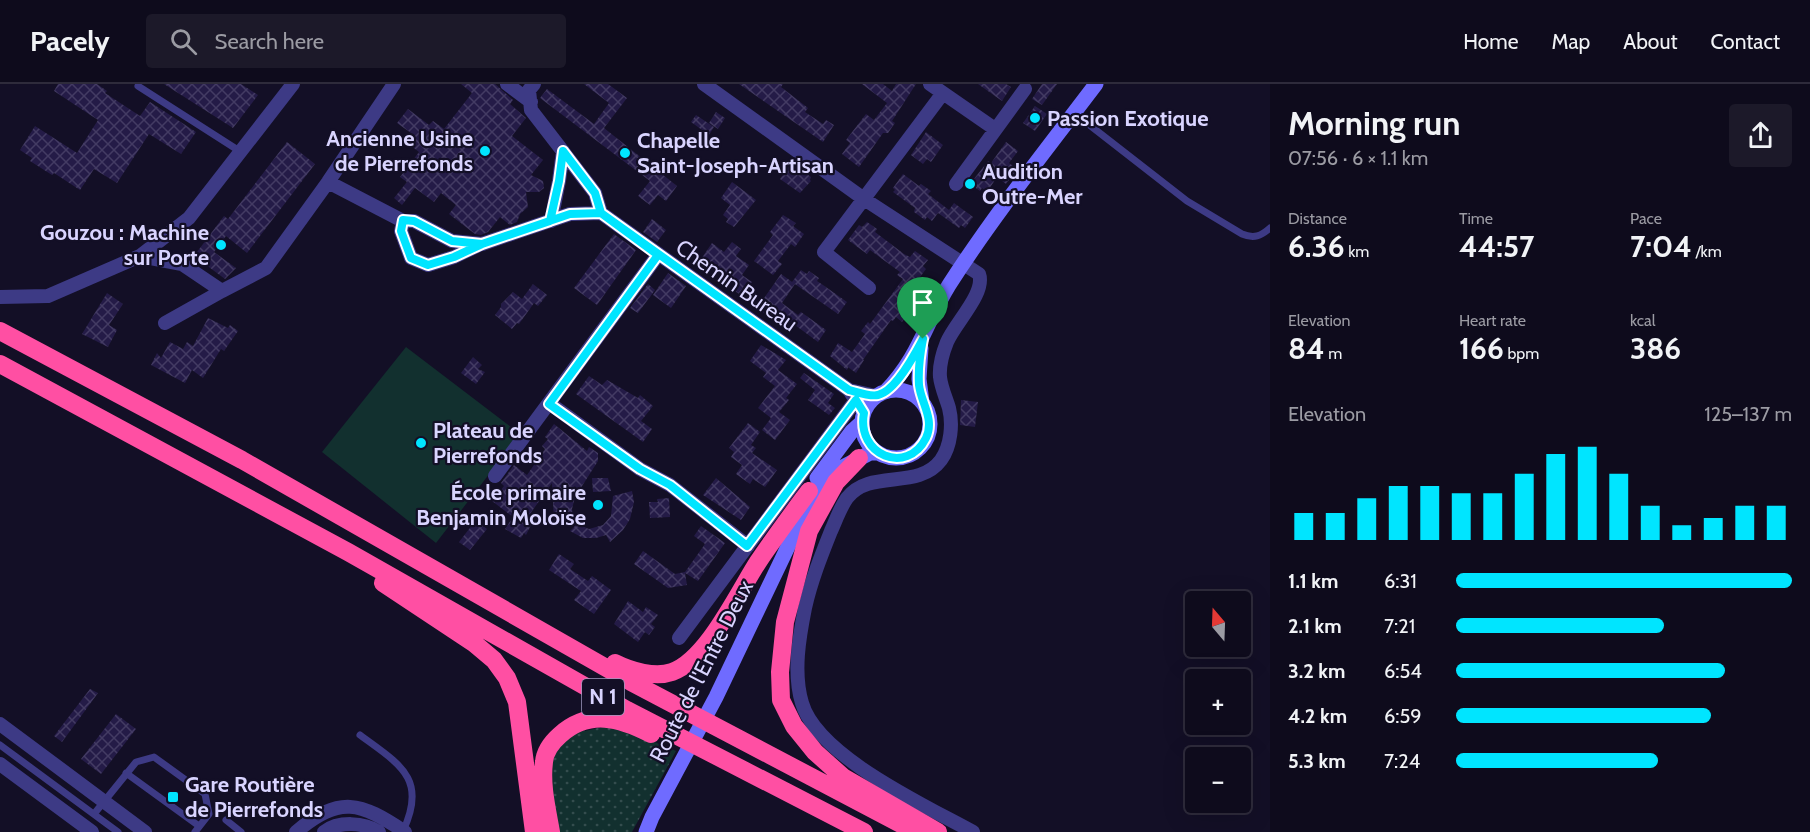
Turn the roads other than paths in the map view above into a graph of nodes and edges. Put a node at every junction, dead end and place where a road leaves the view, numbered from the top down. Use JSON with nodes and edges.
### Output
{"nodes":[{"id":1,"x":293,"y":84,"type":"edge"},
{"id":2,"x":394,"y":84,"type":"edge"},
{"id":3,"x":507,"y":84,"type":"edge"},
{"id":4,"x":534,"y":84,"type":"edge"},
{"id":5,"x":704,"y":84,"type":"edge"},
{"id":6,"x":930,"y":84,"type":"edge"},
{"id":7,"x":1096,"y":84,"type":"edge"},
{"id":8,"x":138,"y":86,"type":"dead end"},
{"id":9,"x":1025,"y":89,"type":"dead end"},
{"id":10,"x":943,"y":93,"type":"junction"},
{"id":11,"x":531,"y":102,"type":"junction"},
{"id":12,"x":1074,"y":113,"type":"junction"},
{"id":13,"x":995,"y":129,"type":"junction"},
{"id":14,"x":563,"y":151,"type":"junction"},
{"id":15,"x":241,"y":152,"type":"junction"},
{"id":16,"x":328,"y":182,"type":"junction"},
{"id":17,"x":956,"y":184,"type":"dead end"},
{"id":18,"x":864,"y":199,"type":"junction"},
{"id":19,"x":601,"y":213,"type":"junction"},
{"id":20,"x":403,"y":220,"type":"junction"},
{"id":21,"x":550,"y":221,"type":"junction"},
{"id":22,"x":1270,"y":228,"type":"edge"},
{"id":23,"x":482,"y":244,"type":"junction"},
{"id":24,"x":658,"y":255,"type":"junction"},
{"id":25,"x":140,"y":256,"type":"junction"},
{"id":26,"x":964,"y":263,"type":"junction"},
{"id":27,"x":869,"y":288,"type":"dead end"},
{"id":28,"x":222,"y":291,"type":"junction"},
{"id":29,"x":0,"y":297,"type":"edge"},
{"id":30,"x":165,"y":323,"type":"dead end"},
{"id":31,"x":0,"y":331,"type":"edge"},
{"id":32,"x":923,"y":339,"type":"junction"},
{"id":33,"x":0,"y":364,"type":"edge"},
{"id":34,"x":881,"y":394,"type":"junction"},
{"id":35,"x":922,"y":402,"type":"junction"},
{"id":36,"x":549,"y":404,"type":"junction"},
{"id":37,"x":858,"y":406,"type":"junction"},
{"id":38,"x":878,"y":453,"type":"junction"},
{"id":39,"x":859,"y":458,"type":"junction"},
{"id":40,"x":495,"y":476,"type":"dead end"},
{"id":41,"x":809,"y":491,"type":"junction"},
{"id":42,"x":805,"y":511,"type":"junction"},
{"id":43,"x":747,"y":546,"type":"junction"},
{"id":44,"x":348,"y":552,"type":"junction"},
{"id":45,"x":553,"y":635,"type":"junction"},
{"id":46,"x":679,"y":638,"type":"dead end"},
{"id":47,"x":0,"y":724,"type":"edge"},
{"id":48,"x":360,"y":735,"type":"dead end"},
{"id":49,"x":0,"y":745,"type":"edge"},
{"id":50,"x":0,"y":764,"type":"edge"},
{"id":51,"x":126,"y":774,"type":"junction"},
{"id":52,"x":104,"y":802,"type":"junction"},
{"id":53,"x":94,"y":814,"type":"junction"},
{"id":54,"x":226,"y":820,"type":"dead end"},
{"id":55,"x":197,"y":829,"type":"edge"},
{"id":56,"x":532,"y":829,"type":"edge"},
{"id":57,"x":404,"y":831,"type":"edge"},
{"id":58,"x":92,"y":832,"type":"edge"},
{"id":59,"x":118,"y":832,"type":"edge"},
{"id":60,"x":145,"y":832,"type":"edge"},
{"id":61,"x":241,"y":832,"type":"edge"},
{"id":62,"x":296,"y":832,"type":"edge"},
{"id":63,"x":324,"y":832,"type":"edge"},
{"id":64,"x":379,"y":832,"type":"edge"},
{"id":65,"x":551,"y":832,"type":"edge"},
{"id":66,"x":644,"y":832,"type":"edge"},
{"id":67,"x":843,"y":832,"type":"edge"},
{"id":68,"x":864,"y":832,"type":"edge"},
{"id":69,"x":916,"y":832,"type":"edge"},
{"id":70,"x":938,"y":832,"type":"edge"},
{"id":71,"x":973,"y":832,"type":"edge"}],
"edges":[{"from":1,"to":15,"type":"street"},
{"from":2,"to":16,"type":"street"},
{"from":3,"to":11,"type":"street"},
{"from":4,"to":11,"type":"street"},
{"from":5,"to":18,"type":"street"},
{"from":6,"to":10,"type":"street"},
{"from":7,"to":12,"type":"main road"},
{"from":8,"to":15,"type":"lane"},
{"from":9,"to":13,"type":"street"},
{"from":10,"to":13,"type":"street"},
{"from":10,"to":18,"type":"street"},
{"from":11,"to":14,"type":"street"},
{"from":12,"to":22,"type":"lane"},
{"from":12,"to":26,"type":"main road"},
{"from":13,"to":17,"type":"street"},
{"from":14,"to":19,"type":"street"},
{"from":14,"to":21,"type":"street"},
{"from":15,"to":25,"type":"street"},
{"from":16,"to":20,"type":"street"},
{"from":16,"to":28,"type":"street"},
{"from":18,"to":26,"type":"street"},
{"from":18,"to":27,"type":"street"},
{"from":19,"to":21,"type":"street"},
{"from":19,"to":24,"type":"street","name":"Chemin Bureau"},
{"from":20,"to":23,"type":"street"},
{"from":20,"to":23,"type":"street"},
{"from":21,"to":23,"type":"street"},
{"from":24,"to":36,"type":"street"},
{"from":24,"to":37,"type":"street","name":"Chemin Bureau"},
{"from":25,"to":28,"type":"street"},
{"from":25,"to":29,"type":"street"},
{"from":26,"to":32,"type":"main road"},
{"from":26,"to":71,"type":"street"},
{"from":28,"to":30,"type":"street"},
{"from":31,"to":45,"type":"highway","number":"N 1"},
{"from":32,"to":34,"type":"main road"},
{"from":32,"to":35,"type":"main road"},
{"from":33,"to":44,"type":"highway","number":"N 1"},
{"from":34,"to":35,"type":"main road"},
{"from":34,"to":37,"type":"street","name":"Chemin Bureau"},
{"from":34,"to":37,"type":"main road"},
{"from":35,"to":38,"type":"main road"},
{"from":36,"to":40,"type":"street"},
{"from":36,"to":43,"type":"street"},
{"from":37,"to":38,"type":"main road"},
{"from":37,"to":41,"type":"main road","name":"Route de l'Entre Deux"},
{"from":37,"to":43,"type":"street"},
{"from":38,"to":39,"type":"main road","name":"Route de l'Entre Deux"},
{"from":39,"to":42,"type":"main road","name":"Route de l'Entre Deux"},
{"from":39,"to":70,"type":"highway"},
{"from":41,"to":42,"type":"main road","name":"Route de l'Entre Deux"},
{"from":41,"to":45,"type":"highway"},
{"from":42,"to":66,"type":"main road","name":"Route de l'Entre Deux"},
{"from":43,"to":46,"type":"street"},
{"from":44,"to":56,"type":"highway"},
{"from":44,"to":68,"type":"highway","number":"N 1"},
{"from":45,"to":69,"type":"highway","number":"N 1"},
{"from":47,"to":52,"type":"street"},
{"from":48,"to":57,"type":"lane"},
{"from":49,"to":53,"type":"lane"},
{"from":50,"to":58,"type":"street"},
{"from":51,"to":52,"type":"lane"},
{"from":51,"to":55,"type":"lane"},
{"from":51,"to":55,"type":"lane"},
{"from":52,"to":53,"type":"lane"},
{"from":52,"to":60,"type":"street"},
{"from":53,"to":59,"type":"lane"},
{"from":54,"to":61,"type":"lane"},
{"from":57,"to":62,"type":"street"},
{"from":63,"to":64,"type":"street"},
{"from":65,"to":67,"type":"highway"}]}
